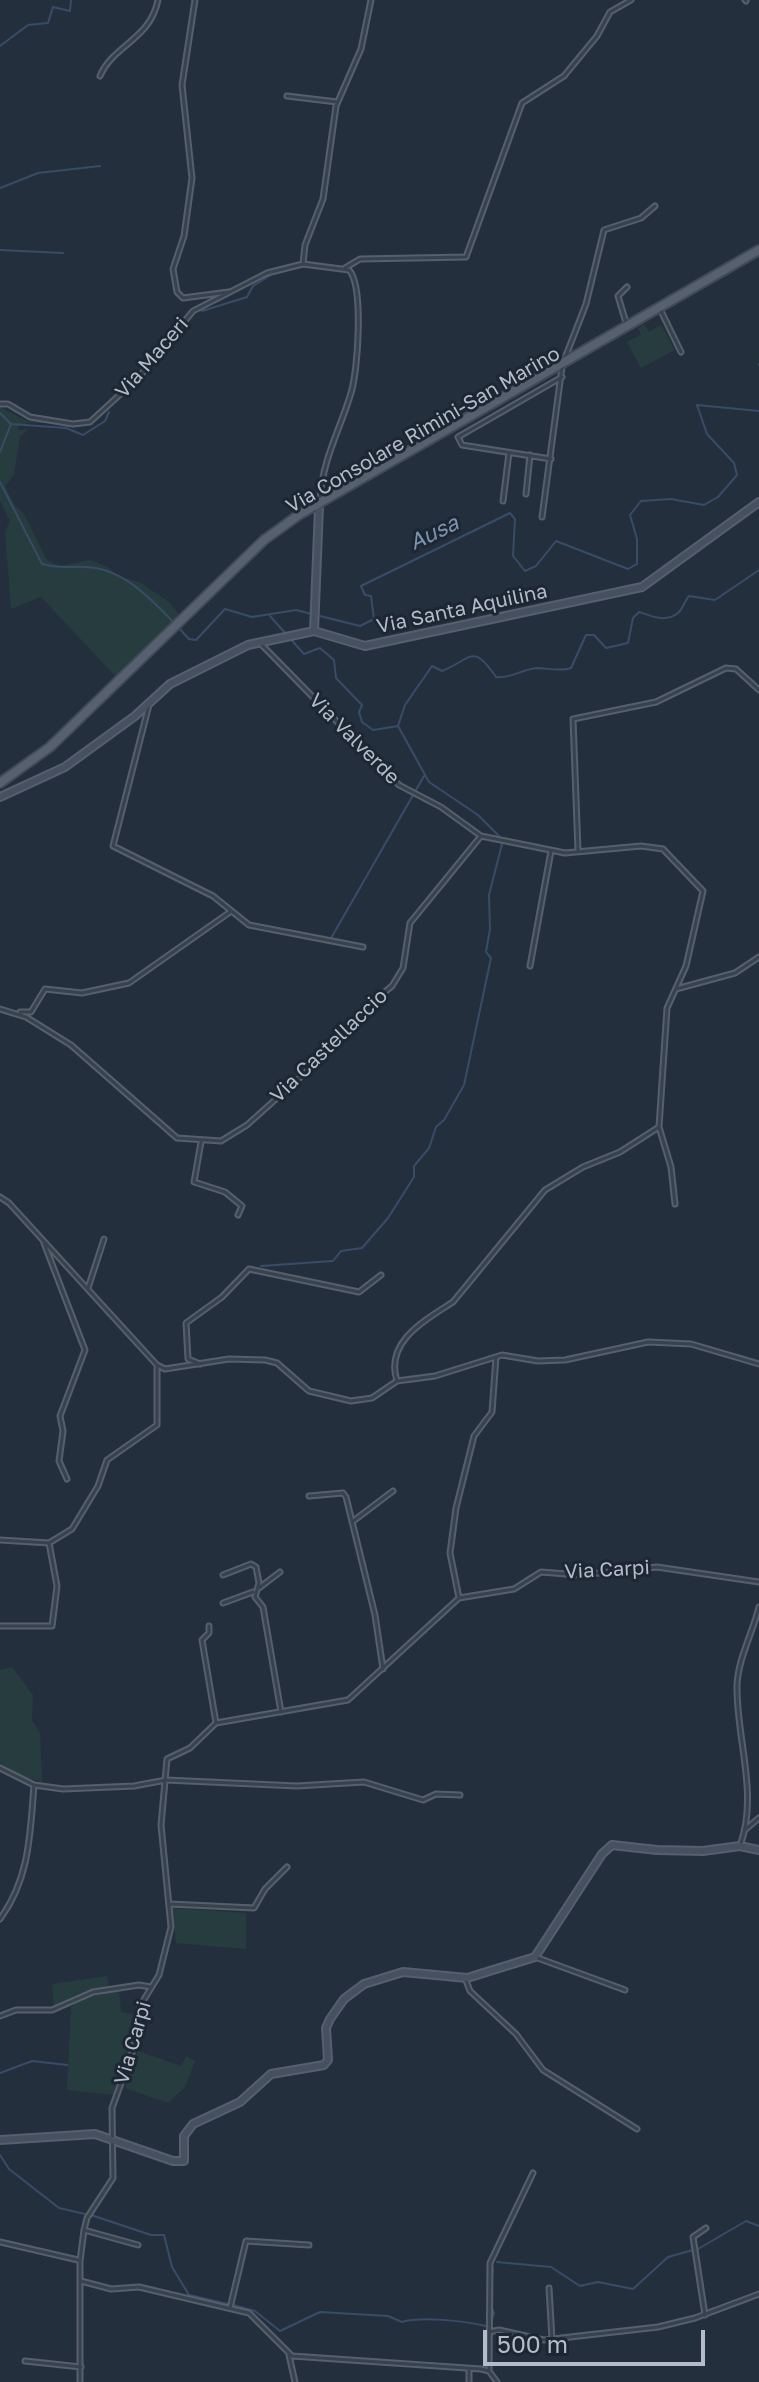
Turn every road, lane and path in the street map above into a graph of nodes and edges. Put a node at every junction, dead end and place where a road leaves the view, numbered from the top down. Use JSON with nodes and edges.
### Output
{"nodes":[{"id":1,"x":158,"y":0,"type":"edge"},
{"id":2,"x":195,"y":0,"type":"edge"},
{"id":3,"x":371,"y":0,"type":"edge"},
{"id":4,"x":631,"y":0,"type":"edge"},
{"id":5,"x":100,"y":76,"type":"dead end"},
{"id":6,"x":287,"y":96,"type":"dead end"},
{"id":7,"x":337,"y":102,"type":"junction"},
{"id":8,"x":655,"y":206,"type":"dead end"},
{"id":9,"x":759,"y":253,"type":"edge"},
{"id":10,"x":303,"y":264,"type":"junction"},
{"id":11,"x":345,"y":268,"type":"junction"},
{"id":12,"x":627,"y":287,"type":"dead end"},
{"id":13,"x":229,"y":292,"type":"junction"},
{"id":14,"x":661,"y":311,"type":"junction"},
{"id":15,"x":627,"y":326,"type":"junction"},
{"id":16,"x":681,"y":352,"type":"dead end"},
{"id":17,"x":563,"y":369,"type":"junction"},
{"id":18,"x":0,"y":404,"type":"edge"},
{"id":19,"x":509,"y":453,"type":"junction"},
{"id":20,"x":530,"y":455,"type":"junction"},
{"id":21,"x":551,"y":459,"type":"junction"},
{"id":22,"x":526,"y":494,"type":"dead end"},
{"id":23,"x":503,"y":501,"type":"dead end"},
{"id":24,"x":759,"y":502,"type":"edge"},
{"id":25,"x":319,"y":504,"type":"junction"},
{"id":26,"x":542,"y":517,"type":"dead end"},
{"id":27,"x":314,"y":631,"type":"junction"},
{"id":28,"x":259,"y":642,"type":"junction"},
{"id":29,"x":759,"y":690,"type":"edge"},
{"id":30,"x":149,"y":704,"type":"junction"},
{"id":31,"x":0,"y":784,"type":"edge"},
{"id":32,"x":1,"y":797,"type":"edge"},
{"id":33,"x":0,"y":806,"type":"edge"},
{"id":34,"x":481,"y":836,"type":"junction"},
{"id":35,"x":551,"y":851,"type":"junction"},
{"id":36,"x":578,"y":852,"type":"junction"},
{"id":37,"x":230,"y":911,"type":"junction"},
{"id":38,"x":363,"y":947,"type":"dead end"},
{"id":39,"x":759,"y":957,"type":"edge"},
{"id":40,"x":530,"y":966,"type":"dead end"},
{"id":41,"x":676,"y":989,"type":"junction"},
{"id":42,"x":0,"y":1009,"type":"edge"},
{"id":43,"x":16,"y":1012,"type":"junction"},
{"id":44,"x":659,"y":1127,"type":"junction"},
{"id":45,"x":201,"y":1142,"type":"junction"},
{"id":46,"x":0,"y":1197,"type":"edge"},
{"id":47,"x":675,"y":1204,"type":"dead end"},
{"id":48,"x":238,"y":1215,"type":"dead end"},
{"id":49,"x":43,"y":1239,"type":"junction"},
{"id":50,"x":104,"y":1239,"type":"dead end"},
{"id":51,"x":381,"y":1275,"type":"dead end"},
{"id":52,"x":88,"y":1288,"type":"junction"},
{"id":53,"x":495,"y":1357,"type":"junction"},
{"id":54,"x":200,"y":1364,"type":"junction"},
{"id":55,"x":759,"y":1364,"type":"edge"},
{"id":56,"x":157,"y":1365,"type":"junction"},
{"id":57,"x":397,"y":1381,"type":"junction"},
{"id":58,"x":67,"y":1479,"type":"dead end"},
{"id":59,"x":393,"y":1491,"type":"dead end"},
{"id":60,"x":309,"y":1496,"type":"dead end"},
{"id":61,"x":352,"y":1522,"type":"junction"},
{"id":62,"x":0,"y":1540,"type":"edge"},
{"id":63,"x":49,"y":1543,"type":"junction"},
{"id":64,"x":280,"y":1572,"type":"dead end"},
{"id":65,"x":223,"y":1575,"type":"dead end"},
{"id":66,"x":759,"y":1582,"type":"edge"},
{"id":67,"x":257,"y":1589,"type":"junction"},
{"id":68,"x":459,"y":1598,"type":"junction"},
{"id":69,"x":223,"y":1603,"type":"dead end"},
{"id":70,"x":759,"y":1607,"type":"edge"},
{"id":71,"x":0,"y":1626,"type":"edge"},
{"id":72,"x":209,"y":1626,"type":"dead end"},
{"id":73,"x":383,"y":1669,"type":"junction"},
{"id":74,"x":281,"y":1713,"type":"junction"},
{"id":75,"x":216,"y":1723,"type":"junction"},
{"id":76,"x":0,"y":1768,"type":"edge"},
{"id":77,"x":166,"y":1780,"type":"junction"},
{"id":78,"x":34,"y":1785,"type":"junction"},
{"id":79,"x":460,"y":1795,"type":"dead end"},
{"id":80,"x":759,"y":1818,"type":"edge"},
{"id":81,"x":746,"y":1829,"type":"junction"},
{"id":82,"x":740,"y":1846,"type":"junction"},
{"id":83,"x":759,"y":1850,"type":"edge"},
{"id":84,"x":287,"y":1867,"type":"dead end"},
{"id":85,"x":170,"y":1904,"type":"junction"},
{"id":86,"x":0,"y":1919,"type":"edge"},
{"id":87,"x":535,"y":1957,"type":"junction"},
{"id":88,"x":465,"y":1978,"type":"junction"},
{"id":89,"x":151,"y":1987,"type":"junction"},
{"id":90,"x":625,"y":1990,"type":"dead end"},
{"id":91,"x":0,"y":2016,"type":"edge"},
{"id":92,"x":637,"y":2129,"type":"dead end"},
{"id":93,"x":111,"y":2138,"type":"junction"},
{"id":94,"x":0,"y":2140,"type":"edge"},
{"id":95,"x":533,"y":2173,"type":"dead end"},
{"id":96,"x":706,"y":2228,"type":"dead end"},
{"id":97,"x":84,"y":2230,"type":"junction"},
{"id":98,"x":0,"y":2242,"type":"edge"},
{"id":99,"x":138,"y":2245,"type":"dead end"},
{"id":100,"x":309,"y":2245,"type":"dead end"},
{"id":101,"x":80,"y":2261,"type":"junction"},
{"id":102,"x":81,"y":2281,"type":"junction"},
{"id":103,"x":549,"y":2288,"type":"dead end"},
{"id":104,"x":759,"y":2294,"type":"edge"},
{"id":105,"x":230,"y":2308,"type":"junction"},
{"id":106,"x":705,"y":2315,"type":"junction"},
{"id":107,"x":489,"y":2332,"type":"junction"},
{"id":108,"x":552,"y":2339,"type":"junction"},
{"id":109,"x":289,"y":2355,"type":"junction"},
{"id":110,"x":25,"y":2361,"type":"dead end"},
{"id":111,"x":81,"y":2367,"type":"junction"},
{"id":112,"x":469,"y":2369,"type":"junction"},
{"id":113,"x":489,"y":2371,"type":"junction"},
{"id":114,"x":80,"y":2382,"type":"edge"},
{"id":115,"x":295,"y":2382,"type":"edge"},
{"id":116,"x":469,"y":2382,"type":"edge"},
{"id":117,"x":497,"y":2382,"type":"edge"}],
"edges":[{"from":1,"to":5,"type":"street"},
{"from":2,"to":13,"type":"street"},
{"from":3,"to":7,"type":"street"},
{"from":4,"to":11,"type":"street"},
{"from":6,"to":7,"type":"street"},
{"from":7,"to":10,"type":"street"},
{"from":8,"to":17,"type":"street","name":"Via Consolare Rimini-San Marino"},
{"from":9,"to":14,"type":"main road","name":"Via Consolare Rimini-San Marino"},
{"from":9,"to":15,"type":"main road","name":"Via Consolare Rimini-San Marino"},
{"from":10,"to":11,"type":"street"},
{"from":10,"to":13,"type":"street","name":"Via Maceri"},
{"from":11,"to":25,"type":"street"},
{"from":12,"to":15,"type":"street"},
{"from":13,"to":18,"type":"street","name":"Via Maceri"},
{"from":14,"to":16,"type":"street"},
{"from":14,"to":17,"type":"main road","name":"Via Consolare Rimini-San Marino"},
{"from":15,"to":17,"type":"main road","name":"Via Consolare Rimini-San Marino"},
{"from":17,"to":19,"type":"street"},
{"from":17,"to":21,"type":"street"},
{"from":17,"to":25,"type":"main road","name":"Via Consolare Rimini-San Marino"},
{"from":19,"to":20,"type":"street"},
{"from":19,"to":23,"type":"street"},
{"from":20,"to":21,"type":"street"},
{"from":20,"to":22,"type":"street"},
{"from":21,"to":26,"type":"street"},
{"from":24,"to":27,"type":"street","name":"Via Santa Aquilina"},
{"from":25,"to":27,"type":"street"},
{"from":25,"to":31,"type":"main road","name":"Via Consolare Rimini-San Marino"},
{"from":27,"to":28,"type":"street","name":"Via Santa Aquilina"},
{"from":28,"to":30,"type":"street","name":"Via Santa Aquilina"},
{"from":28,"to":34,"type":"street","name":"Via Valverde"},
{"from":29,"to":36,"type":"street"},
{"from":30,"to":32,"type":"street","name":"Via Santa Aquilina"},
{"from":30,"to":37,"type":"street"},
{"from":32,"to":33,"type":"street"},
{"from":34,"to":35,"type":"street","name":"Via Valverde"},
{"from":34,"to":45,"type":"street","name":"Via Castellaccio"},
{"from":35,"to":36,"type":"street","name":"Via Valverde"},
{"from":35,"to":40,"type":"street"},
{"from":36,"to":41,"type":"street","name":"Via Valverde"},
{"from":37,"to":38,"type":"street"},
{"from":37,"to":43,"type":"street"},
{"from":39,"to":41,"type":"street"},
{"from":41,"to":44,"type":"street"},
{"from":42,"to":43,"type":"street"},
{"from":43,"to":45,"type":"street"},
{"from":44,"to":47,"type":"street"},
{"from":44,"to":57,"type":"street"},
{"from":45,"to":48,"type":"street"},
{"from":46,"to":49,"type":"street"},
{"from":49,"to":52,"type":"street"},
{"from":49,"to":58,"type":"street"},
{"from":50,"to":52,"type":"street"},
{"from":51,"to":54,"type":"street"},
{"from":52,"to":56,"type":"street"},
{"from":53,"to":55,"type":"street"},
{"from":53,"to":57,"type":"street"},
{"from":53,"to":68,"type":"street"},
{"from":54,"to":56,"type":"street"},
{"from":54,"to":57,"type":"street"},
{"from":56,"to":63,"type":"street"},
{"from":59,"to":61,"type":"street"},
{"from":60,"to":61,"type":"street"},
{"from":61,"to":73,"type":"street"},
{"from":62,"to":63,"type":"street"},
{"from":63,"to":71,"type":"street"},
{"from":64,"to":67,"type":"street"},
{"from":65,"to":67,"type":"street"},
{"from":66,"to":68,"type":"street","name":"Via Carpi"},
{"from":67,"to":69,"type":"street"},
{"from":67,"to":74,"type":"street"},
{"from":68,"to":73,"type":"street"},
{"from":70,"to":81,"type":"street"},
{"from":72,"to":75,"type":"street"},
{"from":73,"to":74,"type":"street"},
{"from":74,"to":75,"type":"street"},
{"from":75,"to":77,"type":"street","name":"Via Carpi"},
{"from":76,"to":78,"type":"street"},
{"from":77,"to":78,"type":"street"},
{"from":77,"to":79,"type":"street"},
{"from":77,"to":85,"type":"street","name":"Via Carpi"},
{"from":78,"to":86,"type":"street"},
{"from":80,"to":81,"type":"street"},
{"from":81,"to":82,"type":"street"},
{"from":82,"to":83,"type":"street"},
{"from":82,"to":87,"type":"street"},
{"from":84,"to":85,"type":"street"},
{"from":85,"to":89,"type":"street","name":"Via Carpi"},
{"from":87,"to":88,"type":"street"},
{"from":87,"to":90,"type":"street"},
{"from":88,"to":92,"type":"street"},
{"from":88,"to":93,"type":"street"},
{"from":89,"to":91,"type":"street"},
{"from":89,"to":93,"type":"street","name":"Via Carpi"},
{"from":93,"to":94,"type":"street"},
{"from":93,"to":97,"type":"street","name":"Via Carpi"},
{"from":95,"to":107,"type":"street"},
{"from":96,"to":106,"type":"street"},
{"from":97,"to":99,"type":"street"},
{"from":97,"to":101,"type":"street","name":"Via Carpi"},
{"from":98,"to":101,"type":"street"},
{"from":100,"to":105,"type":"street"},
{"from":101,"to":102,"type":"street","name":"Via Carpi"},
{"from":102,"to":105,"type":"street"},
{"from":102,"to":111,"type":"street","name":"Via Carpi"},
{"from":103,"to":108,"type":"street"},
{"from":104,"to":106,"type":"street"},
{"from":105,"to":109,"type":"street"},
{"from":106,"to":108,"type":"street"},
{"from":107,"to":108,"type":"street"},
{"from":107,"to":113,"type":"street"},
{"from":109,"to":112,"type":"street"},
{"from":109,"to":115,"type":"street"},
{"from":110,"to":111,"type":"street"},
{"from":111,"to":114,"type":"street","name":"Via Carpi"},
{"from":112,"to":113,"type":"street"},
{"from":112,"to":116,"type":"street"},
{"from":113,"to":117,"type":"street"}]}
